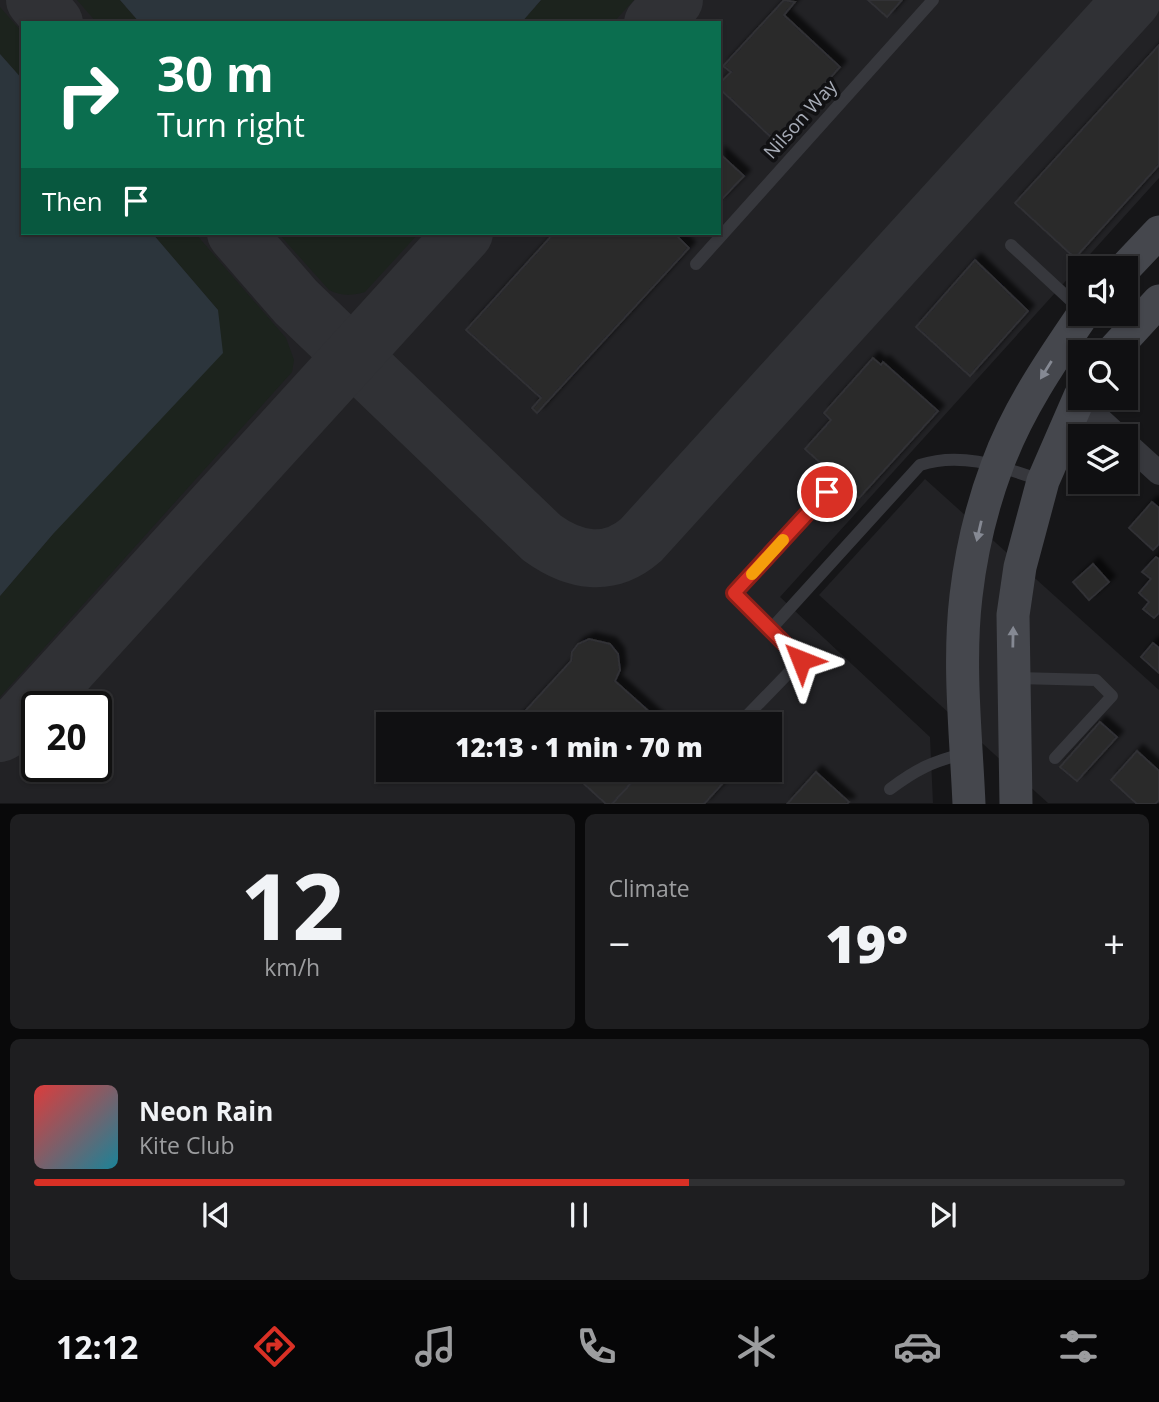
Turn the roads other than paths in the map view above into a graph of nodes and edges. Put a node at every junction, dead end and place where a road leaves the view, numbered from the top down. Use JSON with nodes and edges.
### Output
{"nodes":[{"id":1,"x":933,"y":0,"type":"edge"},
{"id":2,"x":1159,"y":232,"type":"edge"},
{"id":3,"x":1011,"y":245,"type":"dead end"},
{"id":4,"x":1136,"y":256,"type":"edge"},
{"id":5,"x":696,"y":264,"type":"dead end"},
{"id":6,"x":1068,"y":298,"type":"edge"},
{"id":7,"x":1159,"y":300,"type":"edge"},
{"id":8,"x":1075,"y":326,"type":"edge"},
{"id":9,"x":1123,"y":340,"type":"edge"},
{"id":10,"x":1074,"y":410,"type":"edge"},
{"id":11,"x":1091,"y":410,"type":"edge"},
{"id":12,"x":1106,"y":424,"type":"edge"},
{"id":13,"x":1138,"y":453,"type":"edge"},
{"id":14,"x":997,"y":466,"type":"junction"},
{"id":15,"x":1158,"y":471,"type":"edge"},
{"id":16,"x":1043,"y":481,"type":"junction"},
{"id":17,"x":827,"y":492,"type":"dead end"},
{"id":18,"x":771,"y":629,"type":"junction"},
{"id":19,"x":1013,"y":678,"type":"junction"},
{"id":20,"x":751,"y":712,"type":"edge"},
{"id":21,"x":967,"y":753,"type":"junction"},
{"id":22,"x":1055,"y":758,"type":"dead end"},
{"id":23,"x":890,"y":789,"type":"dead end"},
{"id":24,"x":969,"y":803,"type":"edge"},
{"id":25,"x":1016,"y":803,"type":"edge"}],
"edges":[{"from":1,"to":5,"type":"lane","name":"Nilson Way"},
{"from":2,"to":4,"type":"main road"},
{"from":3,"to":6,"type":"lane"},
{"from":7,"to":9,"type":"main road"},
{"from":8,"to":14,"type":"main road","one_way":true},
{"from":10,"to":16,"type":"main road"},
{"from":11,"to":12,"type":"street"},
{"from":13,"to":15,"type":"street"},
{"from":14,"to":16,"type":"lane"},
{"from":14,"to":18,"type":"lane"},
{"from":14,"to":21,"type":"main road","one_way":true},
{"from":19,"to":16,"type":"main road","one_way":true},
{"from":17,"to":18,"type":"lane"},
{"from":18,"to":20,"type":"lane"},
{"from":19,"to":22,"type":"lane"},
{"from":19,"to":25,"type":"main road"},
{"from":21,"to":23,"type":"lane"},
{"from":21,"to":24,"type":"main road"}]}
